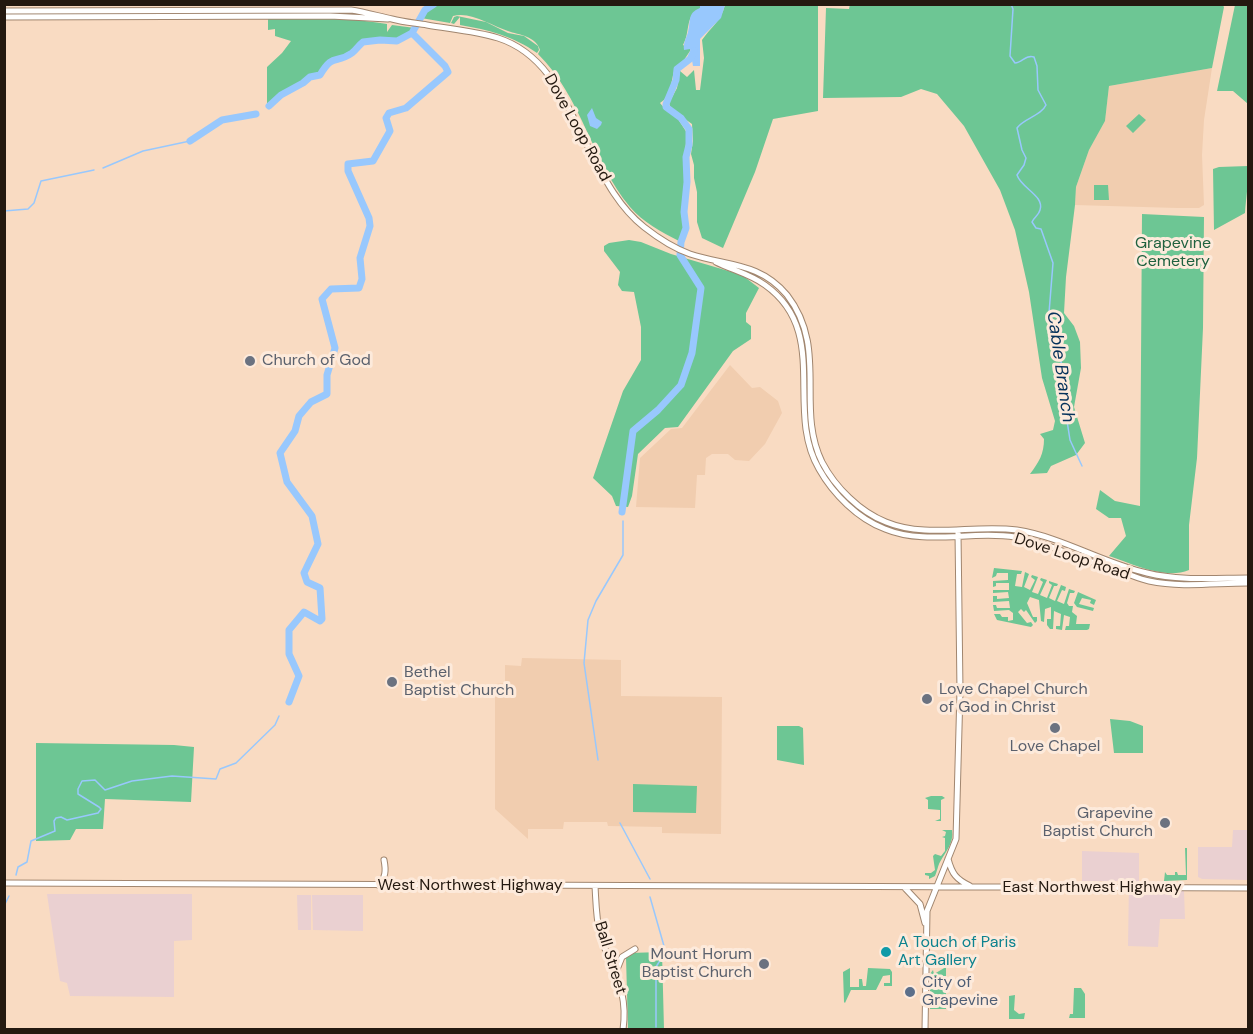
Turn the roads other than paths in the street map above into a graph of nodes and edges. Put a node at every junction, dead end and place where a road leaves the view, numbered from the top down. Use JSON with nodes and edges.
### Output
{"nodes":[{"id":1,"x":4,"y":11,"type":"edge"},
{"id":2,"x":260,"y":13,"type":"junction"},
{"id":3,"x":4,"y":17,"type":"edge"},
{"id":4,"x":958,"y":533,"type":"junction"},
{"id":5,"x":1248,"y":578,"type":"edge"},
{"id":6,"x":1248,"y":583,"type":"edge"},
{"id":7,"x":948,"y":859,"type":"junction"},
{"id":8,"x":384,"y":860,"type":"dead end"},
{"id":9,"x":4,"y":884,"type":"edge"},
{"id":10,"x":377,"y":886,"type":"junction"},
{"id":11,"x":595,"y":886,"type":"junction"},
{"id":12,"x":971,"y":886,"type":"junction"},
{"id":13,"x":904,"y":887,"type":"junction"},
{"id":14,"x":936,"y":887,"type":"junction"},
{"id":15,"x":1248,"y":888,"type":"edge"},
{"id":16,"x":926,"y":926,"type":"junction"},
{"id":17,"x":635,"y":949,"type":"dead end"},
{"id":18,"x":616,"y":972,"type":"junction"},
{"id":19,"x":623,"y":1029,"type":"edge"},
{"id":20,"x":925,"y":1029,"type":"edge"}],
"edges":[{"from":1,"to":2,"type":"main road"},
{"from":2,"to":3,"type":"main road"},
{"from":2,"to":4,"type":"main road","name":"Dove Loop Road"},
{"from":4,"to":5,"type":"main road","name":"Dove Loop Road"},
{"from":4,"to":6,"type":"main road","name":"Dove Loop Road"},
{"from":4,"to":7,"type":"main road"},
{"from":7,"to":12,"type":"main road"},
{"from":7,"to":14,"type":"main road"},
{"from":8,"to":10,"type":"main road"},
{"from":9,"to":10,"type":"main road","name":"West Northwest Highway"},
{"from":10,"to":11,"type":"main road","name":"West Northwest Highway"},
{"from":11,"to":13,"type":"main road","name":"West Northwest Highway"},
{"from":11,"to":18,"type":"main road","name":"Ball Street"},
{"from":12,"to":14,"type":"main road","name":"East Northwest Highway"},
{"from":12,"to":15,"type":"main road","name":"East Northwest Highway"},
{"from":13,"to":14,"type":"main road","name":"West Northwest Highway"},
{"from":13,"to":16,"type":"main road"},
{"from":14,"to":16,"type":"main road"},
{"from":16,"to":20,"type":"main road"},
{"from":17,"to":18,"type":"main road"},
{"from":18,"to":19,"type":"main road","name":"Ball Street"}]}
